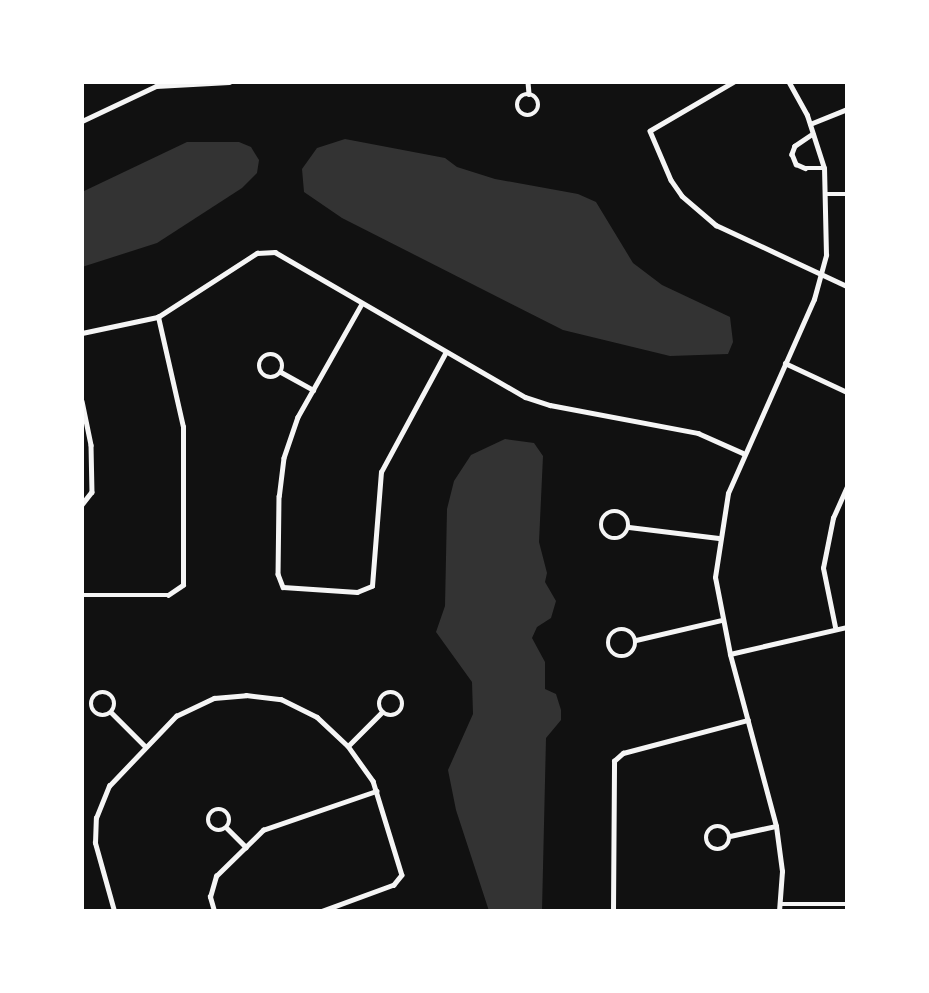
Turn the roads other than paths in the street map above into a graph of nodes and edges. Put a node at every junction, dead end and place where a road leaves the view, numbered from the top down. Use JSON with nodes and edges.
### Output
{"nodes":[{"id":1,"x":229,"y":82,"type":"edge"},
{"id":2,"x":528,"y":82,"type":"edge"},
{"id":3,"x":734,"y":82,"type":"edge"},
{"id":4,"x":789,"y":82,"type":"edge"},
{"id":5,"x":528,"y":94,"type":"junction"},
{"id":6,"x":847,"y":110,"type":"edge"},
{"id":7,"x":82,"y":121,"type":"edge"},
{"id":8,"x":810,"y":124,"type":"junction"},
{"id":9,"x":813,"y":134,"type":"junction"},
{"id":10,"x":824,"y":168,"type":"junction"},
{"id":11,"x":827,"y":194,"type":"junction"},
{"id":12,"x":847,"y":194,"type":"edge"},
{"id":13,"x":821,"y":275,"type":"junction"},
{"id":14,"x":847,"y":286,"type":"edge"},
{"id":15,"x":362,"y":304,"type":"junction"},
{"id":16,"x":158,"y":317,"type":"junction"},
{"id":17,"x":82,"y":333,"type":"edge"},
{"id":18,"x":446,"y":352,"type":"junction"},
{"id":19,"x":785,"y":363,"type":"junction"},
{"id":20,"x":281,"y":372,"type":"junction"},
{"id":21,"x":313,"y":390,"type":"junction"},
{"id":22,"x":847,"y":392,"type":"edge"},
{"id":23,"x":82,"y":401,"type":"edge"},
{"id":24,"x":743,"y":453,"type":"junction"},
{"id":25,"x":847,"y":487,"type":"edge"},
{"id":26,"x":844,"y":500,"type":"edge"},
{"id":27,"x":82,"y":505,"type":"edge"},
{"id":28,"x":629,"y":527,"type":"junction"},
{"id":29,"x":718,"y":538,"type":"junction"},
{"id":30,"x":82,"y":595,"type":"edge"},
{"id":31,"x":722,"y":620,"type":"junction"},
{"id":32,"x":835,"y":627,"type":"junction"},
{"id":33,"x":847,"y":627,"type":"edge"},
{"id":34,"x":636,"y":640,"type":"junction"},
{"id":35,"x":730,"y":654,"type":"junction"},
{"id":36,"x":111,"y":712,"type":"junction"},
{"id":37,"x":383,"y":712,"type":"junction"},
{"id":38,"x":748,"y":720,"type":"junction"},
{"id":39,"x":145,"y":746,"type":"junction"},
{"id":40,"x":348,"y":746,"type":"junction"},
{"id":41,"x":376,"y":791,"type":"junction"},
{"id":42,"x":776,"y":825,"type":"junction"},
{"id":43,"x":227,"y":828,"type":"junction"},
{"id":44,"x":730,"y":836,"type":"junction"},
{"id":45,"x":246,"y":847,"type":"junction"},
{"id":46,"x":847,"y":904,"type":"edge"},
{"id":47,"x":779,"y":907,"type":"edge"},
{"id":48,"x":114,"y":911,"type":"edge"},
{"id":49,"x":214,"y":911,"type":"edge"},
{"id":50,"x":323,"y":911,"type":"edge"},
{"id":51,"x":613,"y":911,"type":"edge"}],
"edges":[{"from":1,"to":7,"type":"street"},
{"from":2,"to":5,"type":"street"},
{"from":3,"to":13,"type":"street"},
{"from":4,"to":8,"type":"street"},
{"from":5,"to":5,"type":"street"},
{"from":6,"to":8,"type":"street"},
{"from":8,"to":9,"type":"street"},
{"from":9,"to":10,"type":"street"},
{"from":9,"to":10,"type":"street"},
{"from":10,"to":11,"type":"street"},
{"from":11,"to":12,"type":"street"},
{"from":11,"to":13,"type":"street"},
{"from":13,"to":14,"type":"street"},
{"from":13,"to":19,"type":"street"},
{"from":15,"to":16,"type":"street"},
{"from":15,"to":18,"type":"street"},
{"from":15,"to":21,"type":"street"},
{"from":16,"to":17,"type":"street"},
{"from":16,"to":30,"type":"street"},
{"from":18,"to":21,"type":"street"},
{"from":18,"to":24,"type":"street"},
{"from":19,"to":22,"type":"street"},
{"from":19,"to":24,"type":"street"},
{"from":20,"to":20,"type":"street"},
{"from":20,"to":21,"type":"street"},
{"from":23,"to":27,"type":"street"},
{"from":24,"to":29,"type":"street"},
{"from":25,"to":26,"type":"street"},
{"from":26,"to":32,"type":"street"},
{"from":28,"to":28,"type":"street"},
{"from":28,"to":29,"type":"street"},
{"from":29,"to":31,"type":"street"},
{"from":31,"to":34,"type":"street"},
{"from":31,"to":35,"type":"street"},
{"from":32,"to":33,"type":"street"},
{"from":32,"to":35,"type":"street"},
{"from":34,"to":34,"type":"street"},
{"from":35,"to":38,"type":"street"},
{"from":36,"to":36,"type":"street"},
{"from":36,"to":39,"type":"street"},
{"from":37,"to":37,"type":"street"},
{"from":37,"to":40,"type":"street"},
{"from":38,"to":42,"type":"street"},
{"from":38,"to":51,"type":"street"},
{"from":39,"to":40,"type":"street"},
{"from":39,"to":48,"type":"street"},
{"from":40,"to":41,"type":"street"},
{"from":41,"to":45,"type":"street"},
{"from":41,"to":50,"type":"street"},
{"from":42,"to":44,"type":"street"},
{"from":42,"to":47,"type":"street"},
{"from":43,"to":43,"type":"street"},
{"from":43,"to":45,"type":"street"},
{"from":44,"to":44,"type":"street"},
{"from":45,"to":49,"type":"street"},
{"from":46,"to":47,"type":"street"}]}
